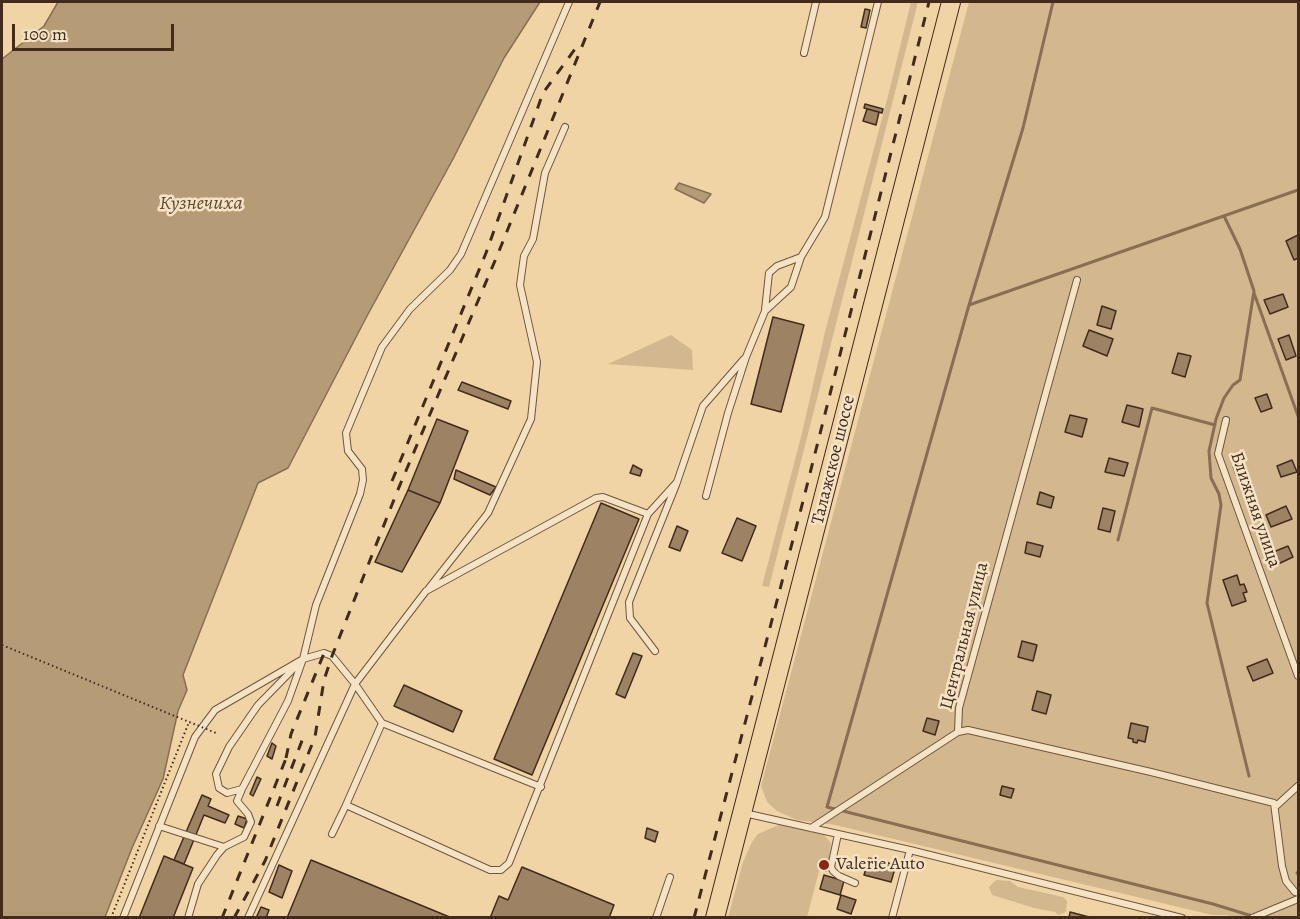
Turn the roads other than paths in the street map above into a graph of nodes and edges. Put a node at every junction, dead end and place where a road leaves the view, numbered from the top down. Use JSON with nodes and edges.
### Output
{"nodes":[{"id":1,"x":569,"y":2,"type":"edge"},
{"id":2,"x":816,"y":2,"type":"edge"},
{"id":3,"x":878,"y":2,"type":"edge"},
{"id":4,"x":951,"y":2,"type":"edge"},
{"id":5,"x":804,"y":53,"type":"dead end"},
{"id":6,"x":565,"y":127,"type":"dead end"},
{"id":7,"x":801,"y":257,"type":"junction"},
{"id":8,"x":1077,"y":280,"type":"dead end"},
{"id":9,"x":765,"y":311,"type":"junction"},
{"id":10,"x":746,"y":357,"type":"junction"},
{"id":11,"x":1226,"y":420,"type":"dead end"},
{"id":12,"x":677,"y":482,"type":"junction"},
{"id":13,"x":706,"y":496,"type":"dead end"},
{"id":14,"x":648,"y":514,"type":"junction"},
{"id":15,"x":426,"y":591,"type":"junction"},
{"id":16,"x":655,"y":651,"type":"dead end"},
{"id":17,"x":303,"y":659,"type":"junction"},
{"id":18,"x":1299,"y":676,"type":"edge"},
{"id":19,"x":355,"y":684,"type":"junction"},
{"id":20,"x":382,"y":723,"type":"junction"},
{"id":21,"x":958,"y":732,"type":"junction"},
{"id":22,"x":1299,"y":786,"type":"edge"},
{"id":23,"x":541,"y":787,"type":"junction"},
{"id":24,"x":242,"y":789,"type":"junction"},
{"id":25,"x":346,"y":805,"type":"junction"},
{"id":26,"x":1275,"y":807,"type":"junction"},
{"id":27,"x":743,"y":813,"type":"junction"},
{"id":28,"x":159,"y":826,"type":"junction"},
{"id":29,"x":811,"y":828,"type":"junction"},
{"id":30,"x":332,"y":834,"type":"dead end"},
{"id":31,"x":838,"y":834,"type":"junction"},
{"id":32,"x":224,"y":847,"type":"junction"},
{"id":33,"x":910,"y":850,"type":"junction"},
{"id":34,"x":670,"y":877,"type":"dead end"},
{"id":35,"x":855,"y":883,"type":"dead end"},
{"id":36,"x":1299,"y":893,"type":"edge"},
{"id":37,"x":1299,"y":898,"type":"edge"},
{"id":38,"x":123,"y":918,"type":"edge"},
{"id":39,"x":188,"y":918,"type":"edge"},
{"id":40,"x":248,"y":918,"type":"edge"},
{"id":41,"x":656,"y":918,"type":"edge"},
{"id":42,"x":715,"y":918,"type":"edge"},
{"id":43,"x":892,"y":918,"type":"edge"},
{"id":44,"x":1182,"y":918,"type":"edge"},
{"id":45,"x":1252,"y":918,"type":"edge"}],
"edges":[{"from":1,"to":17,"type":"lane"},
{"from":2,"to":5,"type":"lane"},
{"from":3,"to":7,"type":"lane"},
{"from":4,"to":27,"type":"main road","name":"Талажское шоссе"},
{"from":6,"to":15,"type":"lane"},
{"from":7,"to":9,"type":"lane"},
{"from":7,"to":9,"type":"lane"},
{"from":8,"to":21,"type":"lane","name":"Центральная улица"},
{"from":9,"to":10,"type":"lane"},
{"from":10,"to":12,"type":"lane"},
{"from":10,"to":13,"type":"lane"},
{"from":11,"to":18,"type":"lane","name":"Ближняя улица"},
{"from":12,"to":14,"type":"lane"},
{"from":12,"to":16,"type":"lane"},
{"from":14,"to":15,"type":"lane"},
{"from":14,"to":23,"type":"lane"},
{"from":15,"to":19,"type":"lane"},
{"from":17,"to":19,"type":"lane"},
{"from":17,"to":24,"type":"lane"},
{"from":17,"to":24,"type":"lane"},
{"from":17,"to":28,"type":"lane"},
{"from":19,"to":20,"type":"lane"},
{"from":19,"to":40,"type":"lane"},
{"from":20,"to":23,"type":"lane"},
{"from":20,"to":25,"type":"lane"},
{"from":21,"to":26,"type":"lane","name":"Центральная улица"},
{"from":21,"to":29,"type":"lane"},
{"from":22,"to":26,"type":"lane"},
{"from":23,"to":25,"type":"lane"},
{"from":24,"to":32,"type":"lane"},
{"from":25,"to":30,"type":"lane"},
{"from":26,"to":36,"type":"lane"},
{"from":27,"to":29,"type":"lane"},
{"from":27,"to":42,"type":"main road","name":"Талажское шоссе"},
{"from":28,"to":32,"type":"lane"},
{"from":28,"to":38,"type":"lane"},
{"from":29,"to":31,"type":"lane"},
{"from":31,"to":33,"type":"lane"},
{"from":31,"to":35,"type":"lane"},
{"from":32,"to":39,"type":"lane"},
{"from":33,"to":43,"type":"lane"},
{"from":33,"to":44,"type":"lane"},
{"from":34,"to":41,"type":"lane"},
{"from":37,"to":45,"type":"lane"}]}
